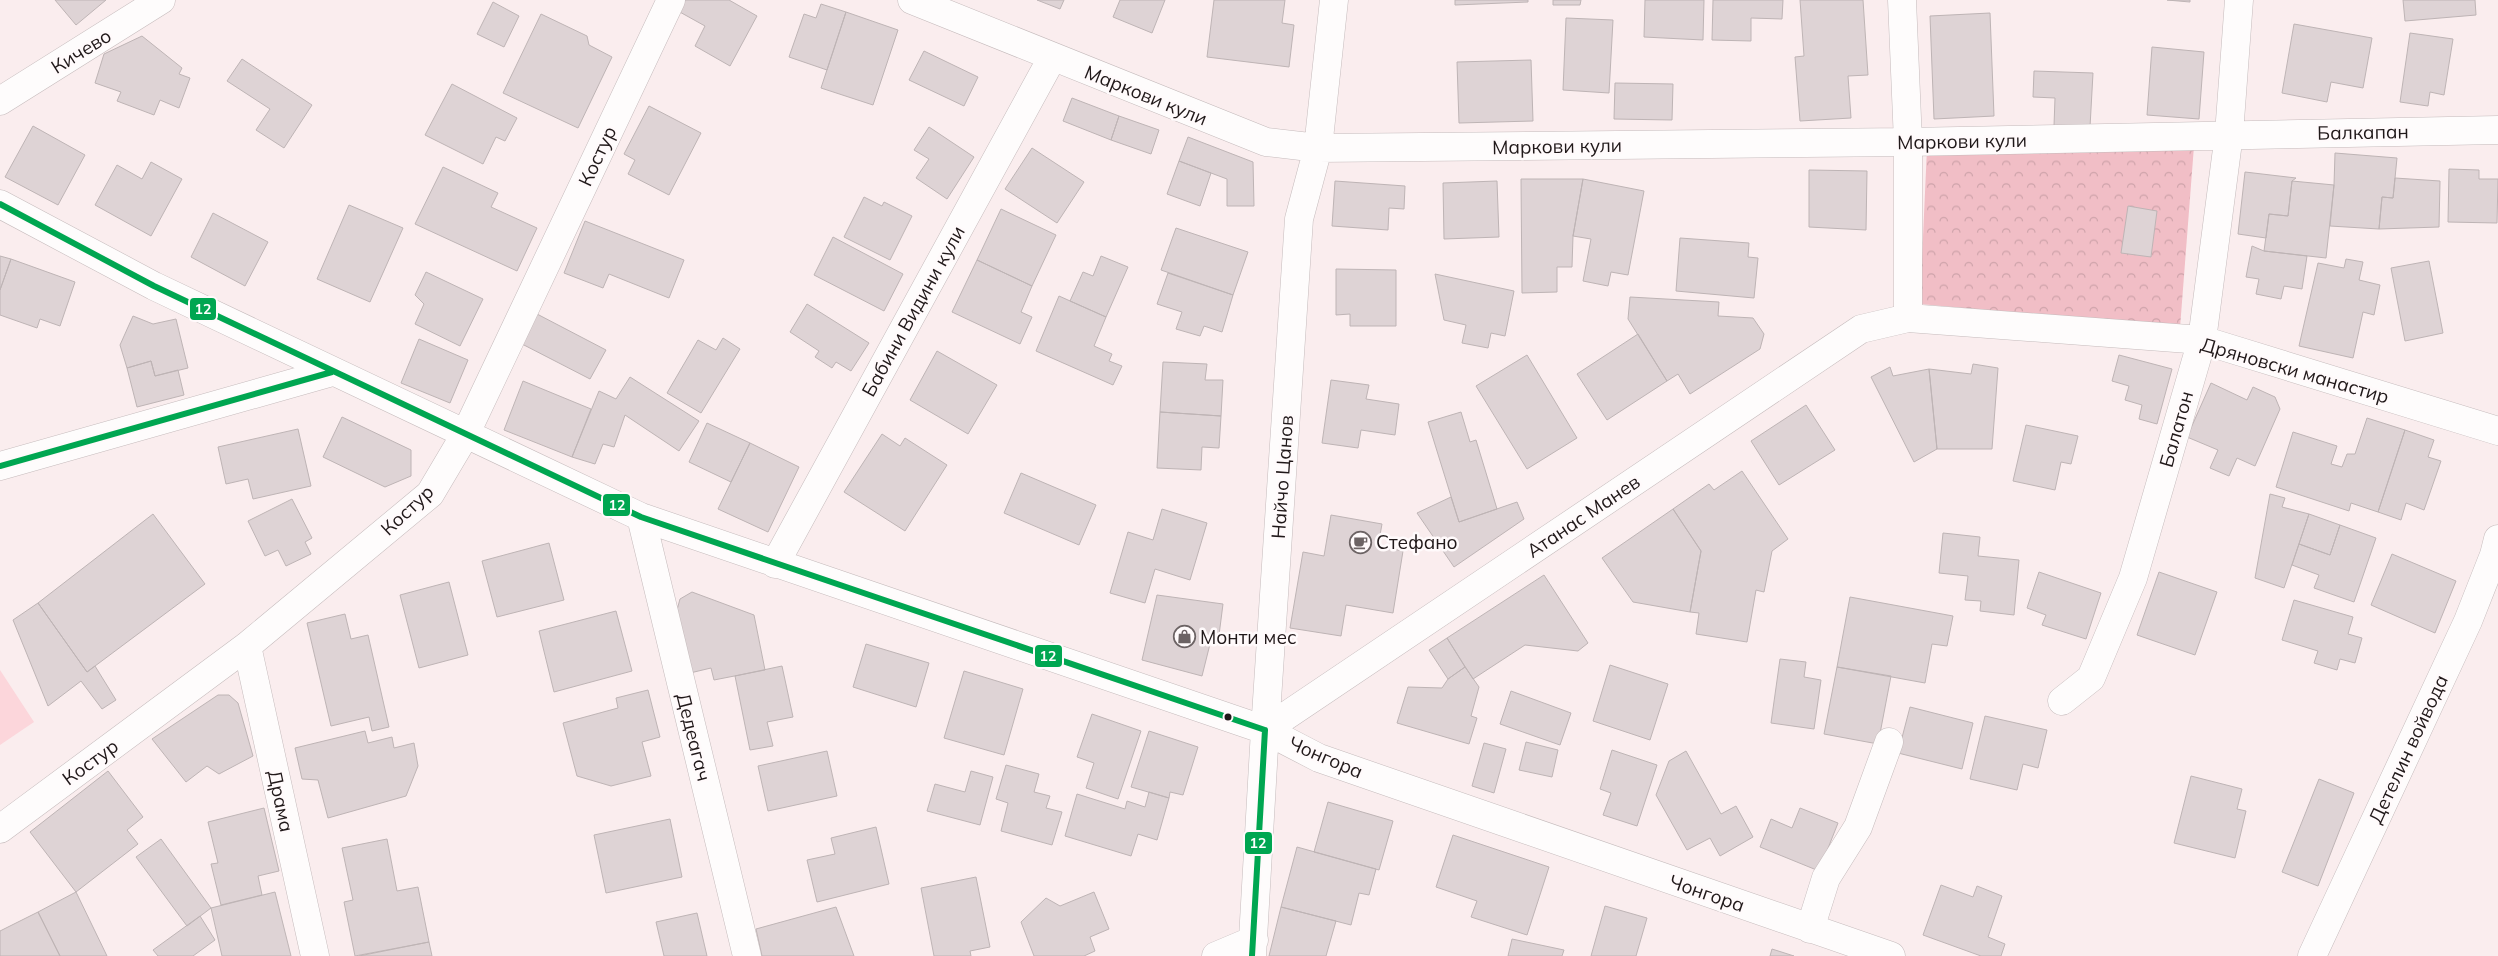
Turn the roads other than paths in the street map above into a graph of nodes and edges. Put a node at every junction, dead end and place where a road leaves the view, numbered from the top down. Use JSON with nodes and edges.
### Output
{"nodes":[{"id":1,"x":161,"y":0,"type":"edge"},
{"id":2,"x":671,"y":0,"type":"edge"},
{"id":3,"x":912,"y":0,"type":"edge"},
{"id":4,"x":1334,"y":0,"type":"edge"},
{"id":5,"x":1902,"y":0,"type":"edge"},
{"id":6,"x":2240,"y":0,"type":"edge"},
{"id":7,"x":943,"y":5,"type":"edge"},
{"id":8,"x":1052,"y":58,"type":"junction"},
{"id":9,"x":0,"y":102,"type":"edge"},
{"id":10,"x":2498,"y":130,"type":"edge"},
{"id":11,"x":2229,"y":134,"type":"junction"},
{"id":12,"x":1908,"y":142,"type":"junction"},
{"id":13,"x":1318,"y":148,"type":"junction"},
{"id":14,"x":2,"y":207,"type":"edge"},
{"id":15,"x":1908,"y":318,"type":"junction"},
{"id":16,"x":2202,"y":340,"type":"junction"},
{"id":17,"x":332,"y":372,"type":"junction"},
{"id":18,"x":2498,"y":431,"type":"edge"},
{"id":19,"x":464,"y":435,"type":"junction"},
{"id":20,"x":0,"y":466,"type":"edge"},
{"id":21,"x":641,"y":517,"type":"junction"},
{"id":22,"x":2498,"y":539,"type":"edge"},
{"id":23,"x":775,"y":564,"type":"junction"},
{"id":24,"x":247,"y":646,"type":"junction"},
{"id":25,"x":2062,"y":701,"type":"dead end"},
{"id":26,"x":1265,"y":730,"type":"junction"},
{"id":27,"x":1888,"y":742,"type":"dead end"},
{"id":28,"x":0,"y":828,"type":"edge"},
{"id":29,"x":1810,"y":928,"type":"junction"},
{"id":30,"x":1253,"y":948,"type":"edge"},
{"id":31,"x":1847,"y":949,"type":"edge"},
{"id":32,"x":315,"y":956,"type":"edge"},
{"id":33,"x":747,"y":956,"type":"edge"},
{"id":34,"x":1216,"y":956,"type":"edge"},
{"id":35,"x":1891,"y":956,"type":"edge"},
{"id":36,"x":2312,"y":956,"type":"edge"}],
"edges":[{"from":1,"to":9,"type":"street","name":"Кичево"},
{"from":2,"to":19,"type":"street","name":"Костур"},
{"from":3,"to":7,"type":"street","name":"Маркови кули"},
{"from":4,"to":13,"type":"street","name":"Найчо Цанов"},
{"from":5,"to":12,"type":"street"},
{"from":6,"to":11,"type":"street","name":"Балатон"},
{"from":7,"to":8,"type":"street","name":"Маркови кули"},
{"from":8,"to":13,"type":"street","name":"Маркови кули"},
{"from":8,"to":23,"type":"street","name":"Бабини Видини кули"},
{"from":10,"to":11,"type":"street","name":"Балкапан"},
{"from":11,"to":12,"type":"street","name":"Маркови кули"},
{"from":11,"to":16,"type":"street","name":"Балатон"},
{"from":12,"to":13,"type":"street","name":"Маркови кули"},
{"from":12,"to":15,"type":"street"},
{"from":13,"to":26,"type":"street","name":"Найчо Цанов"},
{"from":14,"to":17,"type":"street","name":"Чонгора"},
{"from":15,"to":16,"type":"street","name":"Дряновски манастир"},
{"from":15,"to":26,"type":"street","name":"Атанас Манев"},
{"from":16,"to":18,"type":"street","name":"Дряновски манастир"},
{"from":16,"to":25,"type":"street","name":"Балатон"},
{"from":17,"to":19,"type":"street","name":"Чонгора"},
{"from":17,"to":20,"type":"street"},
{"from":19,"to":21,"type":"street","name":"Чонгора"},
{"from":19,"to":24,"type":"street","name":"Костур"},
{"from":21,"to":23,"type":"street","name":"Чонгора"},
{"from":21,"to":33,"type":"street","name":"Дедеагач"},
{"from":22,"to":36,"type":"street","name":"Детелин войвода"},
{"from":23,"to":26,"type":"street","name":"Чонгора"},
{"from":24,"to":28,"type":"street","name":"Костур"},
{"from":24,"to":32,"type":"street","name":"Драма"},
{"from":26,"to":29,"type":"street","name":"Чонгора"},
{"from":26,"to":30,"type":"street","name":"Найчо Цанов"},
{"from":27,"to":29,"type":"street"},
{"from":29,"to":31,"type":"street","name":"Чонгора"},
{"from":30,"to":34,"type":"street"},
{"from":31,"to":35,"type":"street","name":"Чонгора"}]}
